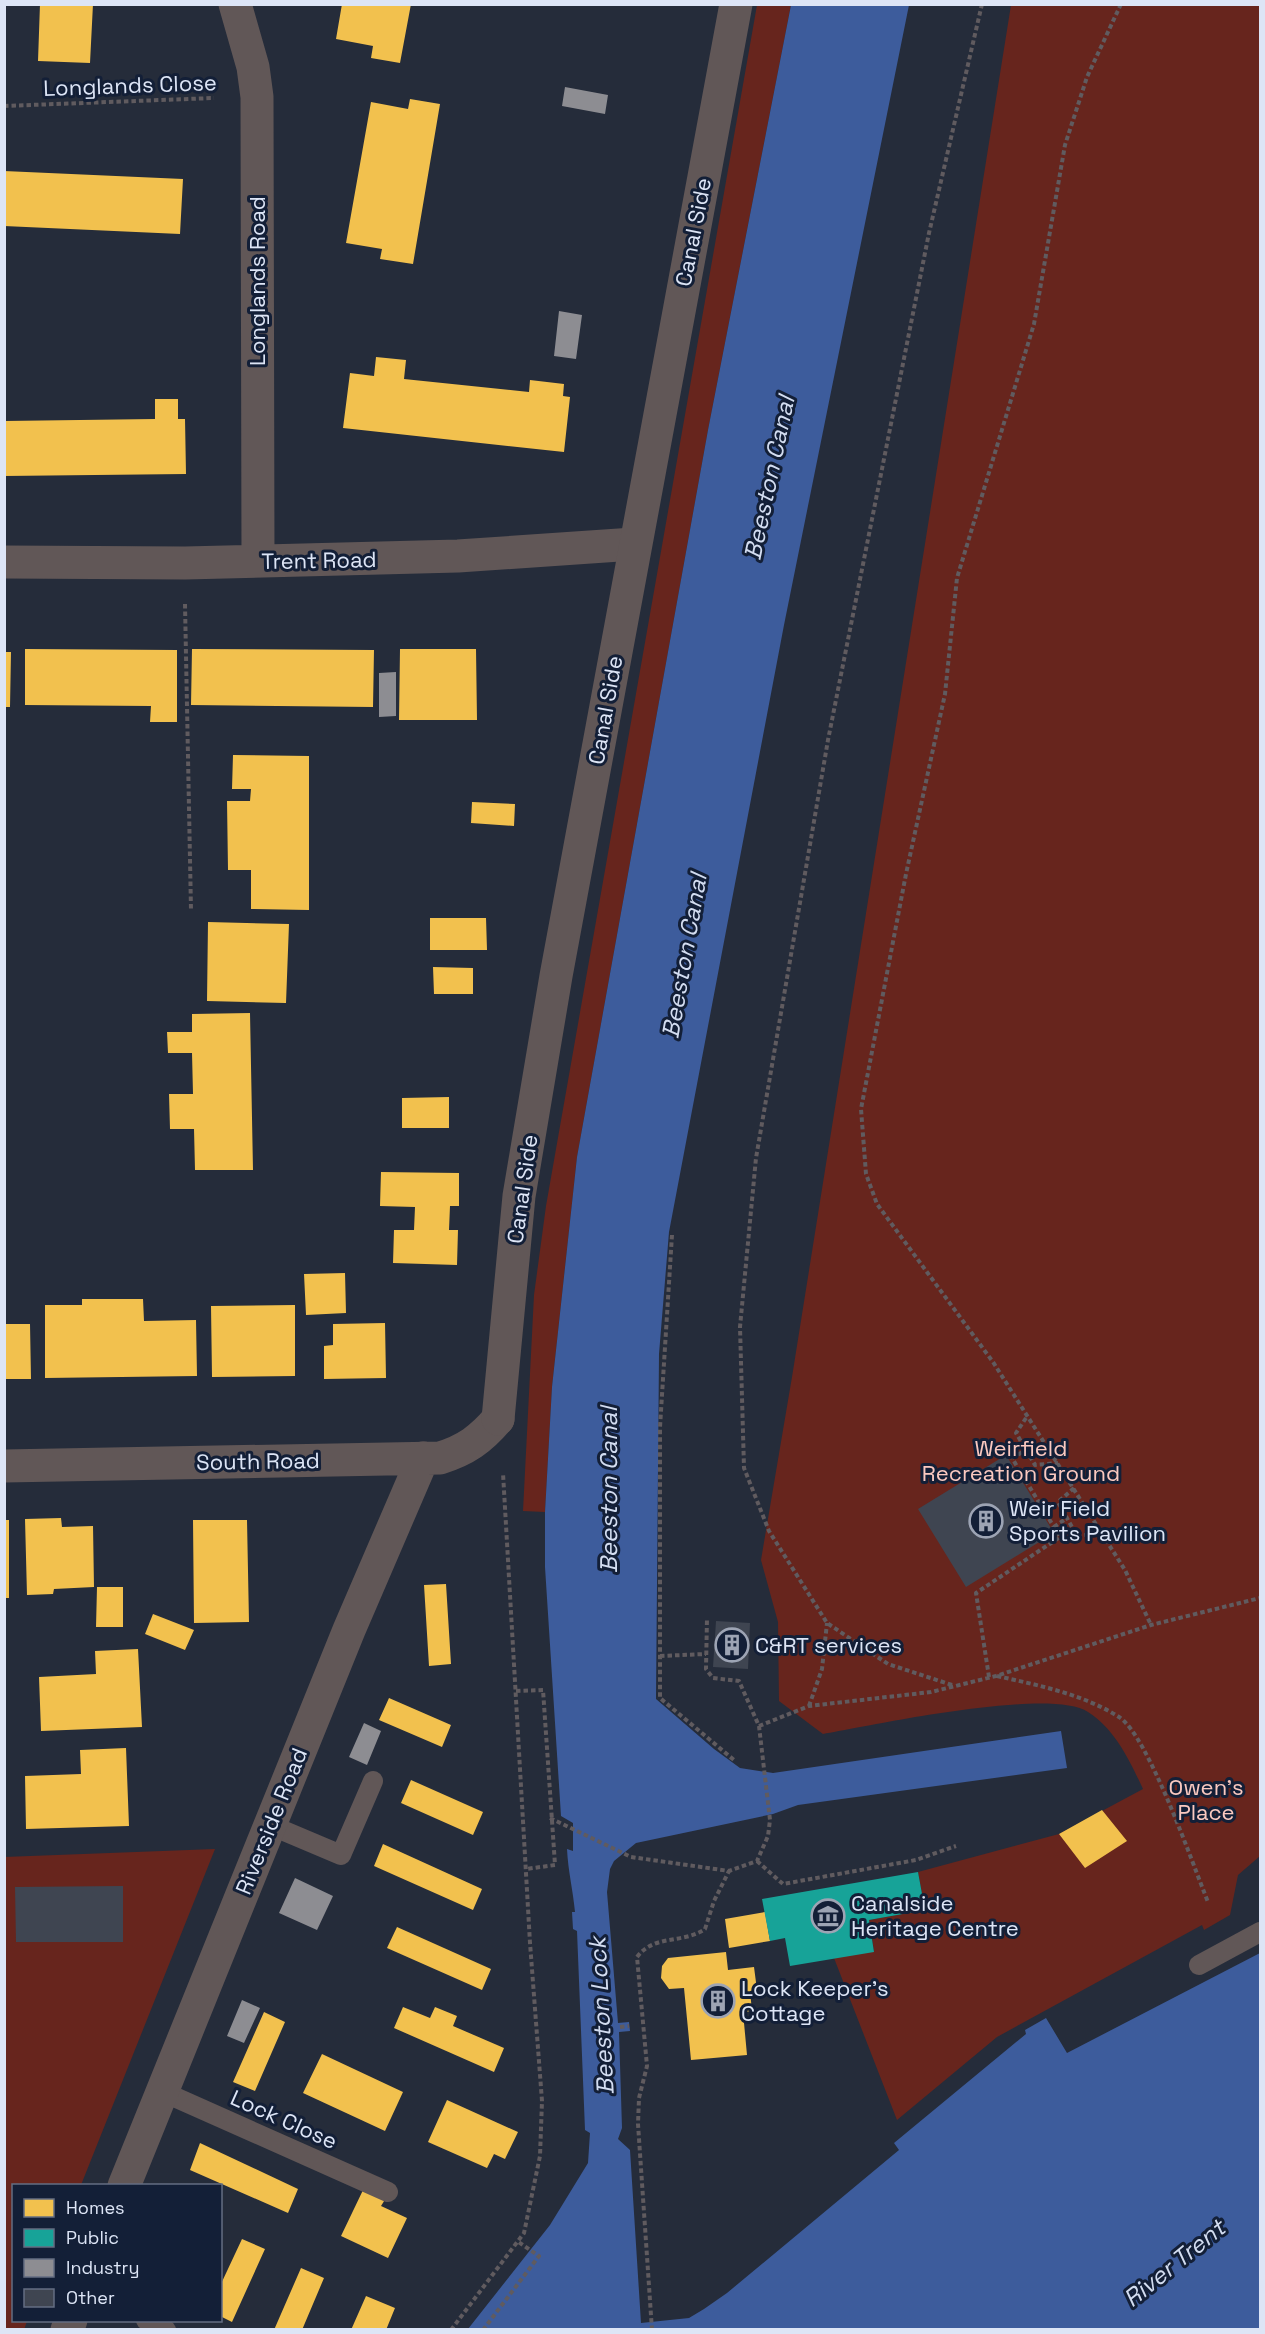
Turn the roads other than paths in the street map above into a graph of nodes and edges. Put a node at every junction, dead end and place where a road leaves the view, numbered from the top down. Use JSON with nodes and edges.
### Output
{"nodes":[{"id":1,"x":234,"y":4,"type":"edge"},
{"id":2,"x":736,"y":4,"type":"edge"},
{"id":3,"x":634,"y":544,"type":"junction"},
{"id":4,"x":258,"y":561,"type":"junction"},
{"id":5,"x":4,"y":562,"type":"edge"},
{"id":6,"x":498,"y":1419,"type":"joint"},
{"id":7,"x":423,"y":1458,"type":"junction"},
{"id":8,"x":4,"y":1466,"type":"edge"},
{"id":9,"x":374,"y":1781,"type":"dead end"},
{"id":10,"x":270,"y":1825,"type":"junction"},
{"id":11,"x":1260,"y":1932,"type":"edge"},
{"id":12,"x":1199,"y":1965,"type":"dead end"},
{"id":13,"x":161,"y":2091,"type":"junction"},
{"id":14,"x":125,"y":2184,"type":"edge"},
{"id":15,"x":388,"y":2192,"type":"dead end"},
{"id":16,"x":150,"y":2322,"type":"edge"},
{"id":17,"x":166,"y":2330,"type":"edge"}],
"edges":[{"from":1,"to":4,"type":"street","name":"Longlands Road"},
{"from":2,"to":3,"type":"street","name":"Canal Side"},
{"from":3,"to":4,"type":"street","name":"Trent Road"},
{"from":3,"to":6,"type":"street","name":"Canal Side"},
{"from":4,"to":5,"type":"street","name":"Trent Road"},
{"from":6,"to":7,"type":"street","name":"South Road"},
{"from":7,"to":8,"type":"street","name":"South Road"},
{"from":7,"to":10,"type":"street","name":"Riverside Road"},
{"from":9,"to":10,"type":"lane"},
{"from":10,"to":13,"type":"street","name":"Riverside Road"},
{"from":11,"to":12,"type":"lane"},
{"from":13,"to":14,"type":"street","name":"Riverside Road"},
{"from":13,"to":15,"type":"lane","name":"Lock Close"},
{"from":16,"to":17,"type":"lane"}]}
